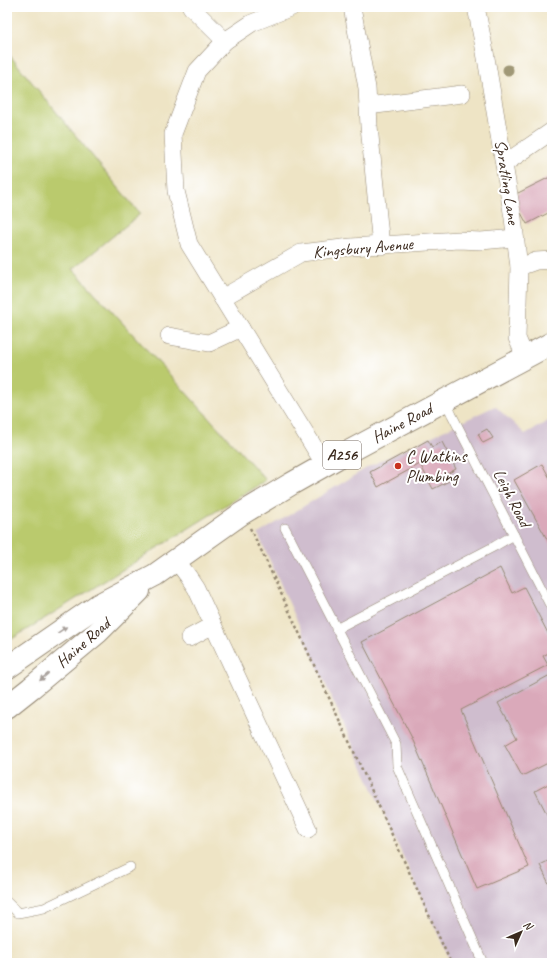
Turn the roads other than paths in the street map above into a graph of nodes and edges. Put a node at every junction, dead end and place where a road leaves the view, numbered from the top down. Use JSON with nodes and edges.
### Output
{"nodes":[{"id":1,"x":191,"y":7,"type":"edge"},
{"id":2,"x":292,"y":7,"type":"edge"},
{"id":3,"x":352,"y":7,"type":"edge"},
{"id":4,"x":476,"y":7,"type":"edge"},
{"id":5,"x":224,"y":41,"type":"junction"},
{"id":6,"x":462,"y":94,"type":"dead end"},
{"id":7,"x":368,"y":106,"type":"junction"},
{"id":8,"x":552,"y":131,"type":"edge"},
{"id":9,"x":504,"y":164,"type":"junction"},
{"id":10,"x":515,"y":238,"type":"junction"},
{"id":11,"x":381,"y":246,"type":"junction"},
{"id":12,"x":552,"y":260,"type":"edge"},
{"id":13,"x":519,"y":267,"type":"junction"},
{"id":14,"x":222,"y":298,"type":"junction"},
{"id":15,"x":241,"y":328,"type":"junction"},
{"id":16,"x":169,"y":336,"type":"dead end"},
{"id":17,"x":552,"y":343,"type":"edge"},
{"id":18,"x":525,"y":357,"type":"junction"},
{"id":19,"x":445,"y":400,"type":"junction"},
{"id":20,"x":325,"y":465,"type":"junction"},
{"id":21,"x":285,"y":528,"type":"dead end"},
{"id":22,"x":514,"y":535,"type":"junction"},
{"id":23,"x":176,"y":560,"type":"junction"},
{"id":24,"x":155,"y":574,"type":"junction"},
{"id":25,"x":552,"y":609,"type":"edge"},
{"id":26,"x":213,"y":626,"type":"junction"},
{"id":27,"x":336,"y":629,"type":"junction"},
{"id":28,"x":189,"y":638,"type":"dead end"},
{"id":29,"x":7,"y":668,"type":"edge"},
{"id":30,"x":7,"y":706,"type":"edge"},
{"id":31,"x":308,"y":829,"type":"dead end"},
{"id":32,"x":130,"y":867,"type":"dead end"},
{"id":33,"x":7,"y":902,"type":"edge"},
{"id":34,"x":483,"y":963,"type":"edge"}],
"edges":[{"from":1,"to":5,"type":"street"},
{"from":2,"to":5,"type":"street"},
{"from":3,"to":7,"type":"street"},
{"from":4,"to":9,"type":"street","name":"Spratling Lane"},
{"from":5,"to":14,"type":"street"},
{"from":6,"to":7,"type":"street"},
{"from":7,"to":11,"type":"street"},
{"from":8,"to":9,"type":"street"},
{"from":9,"to":10,"type":"street","name":"Spratling Lane"},
{"from":10,"to":11,"type":"street","name":"Kingsbury Avenue"},
{"from":10,"to":13,"type":"street","name":"Spratling Lane"},
{"from":11,"to":14,"type":"street","name":"Kingsbury Avenue"},
{"from":12,"to":13,"type":"street"},
{"from":13,"to":18,"type":"street","name":"Spratling Lane"},
{"from":14,"to":15,"type":"street"},
{"from":15,"to":16,"type":"street"},
{"from":15,"to":20,"type":"street"},
{"from":17,"to":18,"type":"main road","name":"Haine Road","number":"A256"},
{"from":18,"to":19,"type":"main road","name":"Haine Road","number":"A256"},
{"from":19,"to":20,"type":"main road","name":"Haine Road","number":"A256"},
{"from":19,"to":22,"type":"lane","name":"Leigh Road"},
{"from":20,"to":23,"type":"main road","name":"Haine Road","number":"A256"},
{"from":21,"to":27,"type":"lane"},
{"from":22,"to":25,"type":"lane","name":"Leigh Road"},
{"from":22,"to":27,"type":"lane"},
{"from":23,"to":24,"type":"main road","name":"Haine Road","number":"A256"},
{"from":23,"to":26,"type":"street"},
{"from":29,"to":24,"type":"main road","name":"Haine Road","number":"A256","one_way":true},
{"from":24,"to":30,"type":"main road","name":"Haine Road","number":"A256","one_way":true},
{"from":26,"to":28,"type":"street"},
{"from":26,"to":31,"type":"street"},
{"from":27,"to":34,"type":"lane"},
{"from":32,"to":33,"type":"lane"}]}
